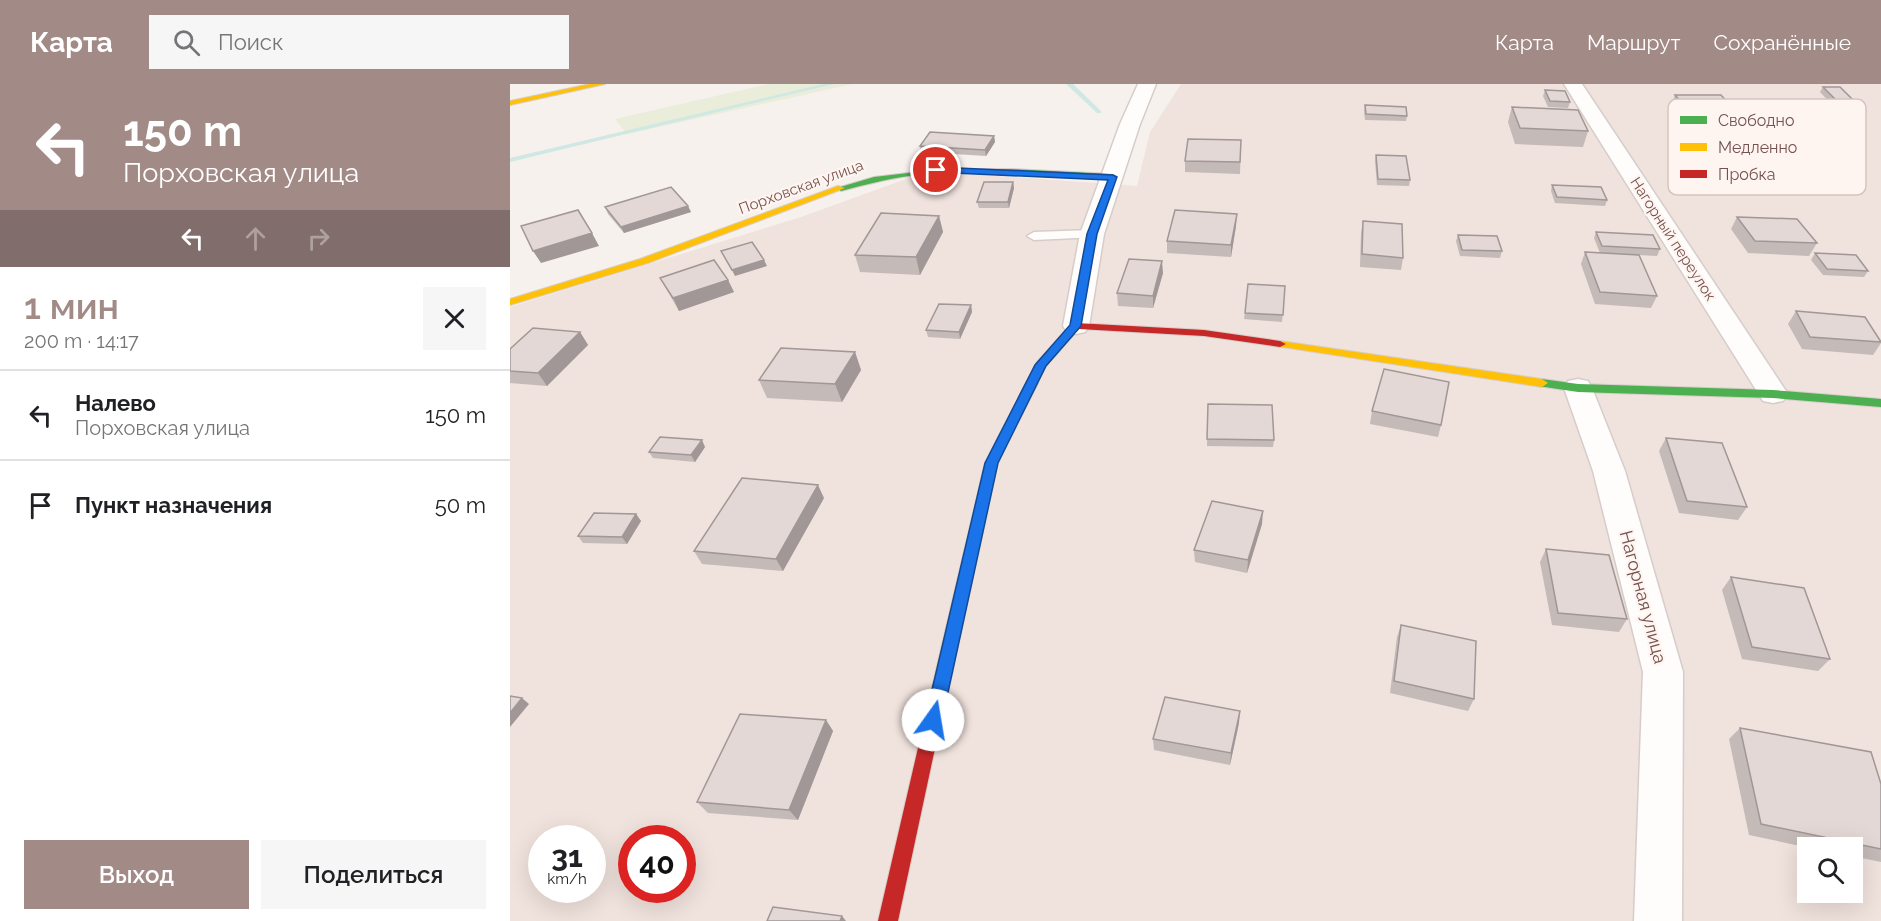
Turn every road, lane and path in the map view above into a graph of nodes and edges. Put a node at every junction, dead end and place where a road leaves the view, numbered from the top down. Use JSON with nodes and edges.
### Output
{"nodes":[{"id":1,"x":602,"y":84,"type":"edge"},
{"id":2,"x":1147,"y":84,"type":"edge"},
{"id":3,"x":1574,"y":84,"type":"edge"},
{"id":4,"x":510,"y":103,"type":"edge"},
{"id":5,"x":1113,"y":177,"type":"junction"},
{"id":6,"x":1092,"y":234,"type":"junction"},
{"id":7,"x":1034,"y":236,"type":"dead end"},
{"id":8,"x":510,"y":302,"type":"edge"},
{"id":9,"x":1076,"y":326,"type":"junction"},
{"id":10,"x":1578,"y":388,"type":"junction"},
{"id":11,"x":1773,"y":394,"type":"junction"},
{"id":12,"x":1881,"y":403,"type":"edge"},
{"id":13,"x":888,"y":921,"type":"edge"},
{"id":14,"x":1658,"y":921,"type":"edge"}],
"edges":[{"from":1,"to":4,"type":"street"},
{"from":2,"to":5,"type":"street"},
{"from":3,"to":11,"type":"street","name":"Нагорный переулок"},
{"from":5,"to":6,"type":"street"},
{"from":5,"to":8,"type":"street","name":"Порховская улица"},
{"from":6,"to":7,"type":"lane"},
{"from":6,"to":9,"type":"street"},
{"from":9,"to":10,"type":"street"},
{"from":9,"to":13,"type":"street"},
{"from":10,"to":11,"type":"street"},
{"from":10,"to":14,"type":"street","name":"Нагорная улица"},
{"from":11,"to":12,"type":"street"}]}
